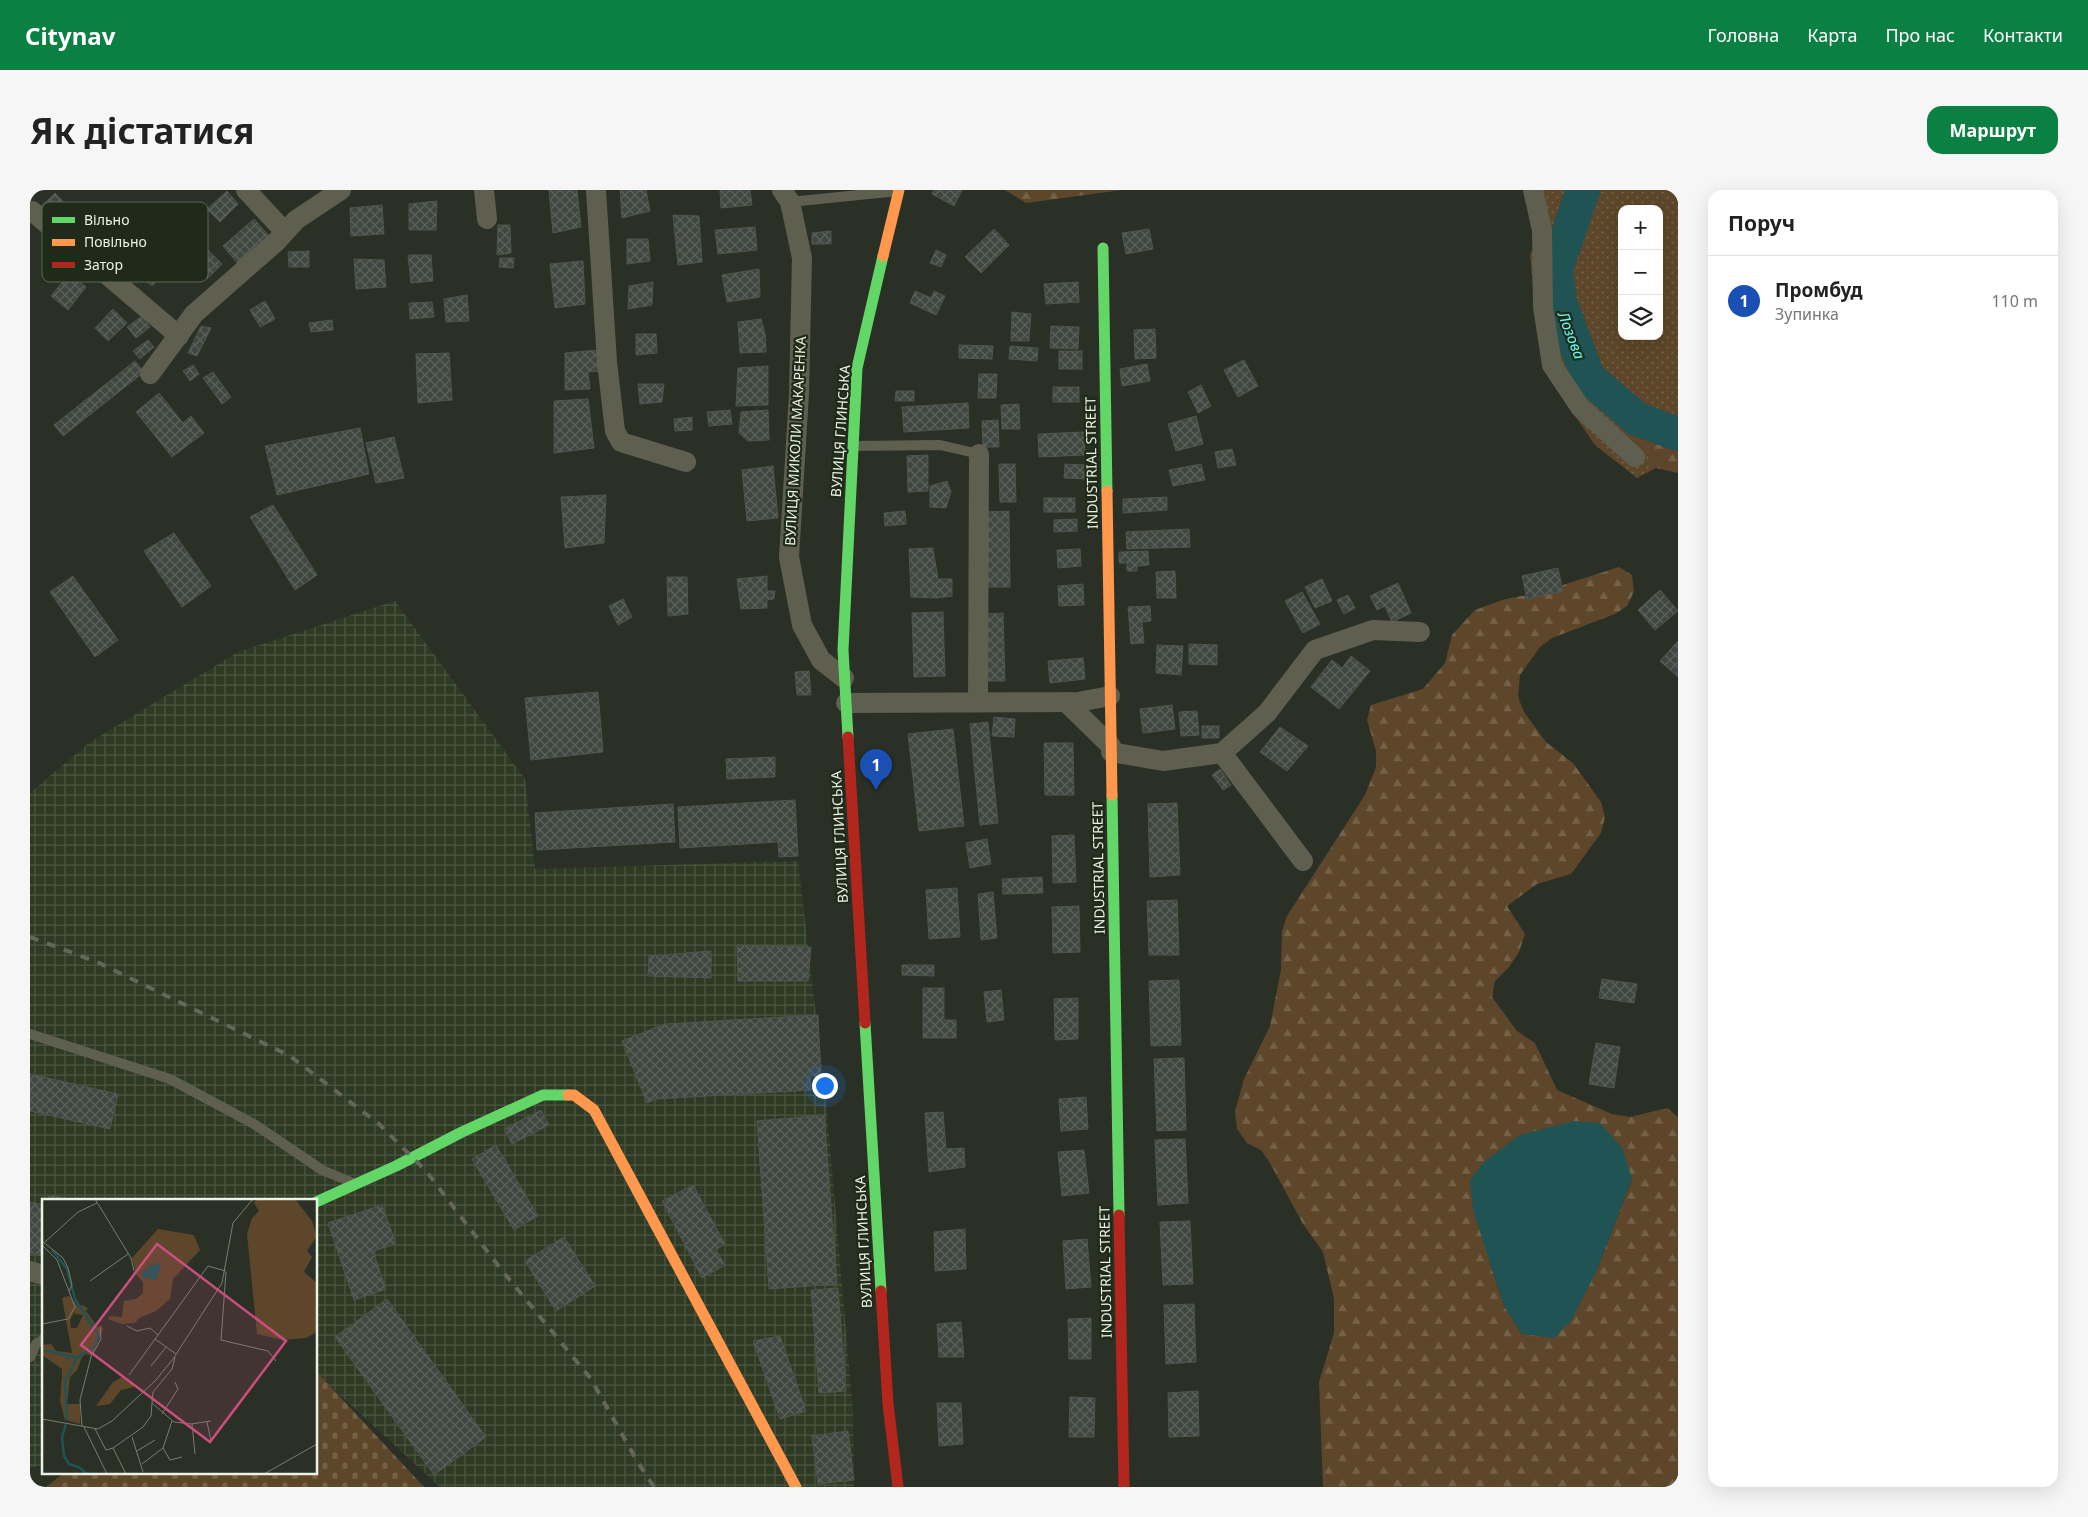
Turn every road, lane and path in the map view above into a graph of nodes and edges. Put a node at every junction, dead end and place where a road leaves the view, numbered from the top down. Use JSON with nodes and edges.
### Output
{"nodes":[{"id":1,"x":246,"y":190,"type":"edge"},
{"id":2,"x":341,"y":190,"type":"edge"},
{"id":3,"x":484,"y":190,"type":"edge"},
{"id":4,"x":596,"y":190,"type":"edge"},
{"id":5,"x":899,"y":190,"type":"edge"},
{"id":6,"x":1533,"y":190,"type":"edge"},
{"id":7,"x":786,"y":196,"type":"edge"},
{"id":8,"x":32,"y":211,"type":"dead end"},
{"id":9,"x":486,"y":219,"type":"dead end"},
{"id":10,"x":42,"y":220,"type":"edge"},
{"id":11,"x":285,"y":232,"type":"junction"},
{"id":12,"x":1103,"y":248,"type":"dead end"},
{"id":13,"x":115,"y":282,"type":"edge"},
{"id":14,"x":179,"y":336,"type":"junction"},
{"id":15,"x":150,"y":374,"type":"dead end"},
{"id":16,"x":853,"y":446,"type":"junction"},
{"id":17,"x":979,"y":454,"type":"joint"},
{"id":18,"x":1635,"y":457,"type":"dead end"},
{"id":19,"x":686,"y":462,"type":"dead end"},
{"id":20,"x":1420,"y":632,"type":"dead end"},
{"id":21,"x":844,"y":678,"type":"junction"},
{"id":22,"x":1110,"y":696,"type":"junction"},
{"id":23,"x":978,"y":702,"type":"junction"},
{"id":24,"x":1066,"y":702,"type":"junction"},
{"id":25,"x":846,"y":703,"type":"junction"},
{"id":26,"x":1111,"y":749,"type":"junction"},
{"id":27,"x":1222,"y":753,"type":"junction"},
{"id":28,"x":1303,"y":860,"type":"dead end"},
{"id":29,"x":30,"y":1034,"type":"edge"},
{"id":30,"x":356,"y":1184,"type":"junction"},
{"id":31,"x":318,"y":1201,"type":"edge"},
{"id":32,"x":42,"y":1340,"type":"edge"},
{"id":33,"x":30,"y":1357,"type":"edge"},
{"id":34,"x":796,"y":1487,"type":"edge"},
{"id":35,"x":898,"y":1487,"type":"edge"},
{"id":36,"x":1124,"y":1487,"type":"edge"}],
"edges":[{"from":1,"to":11,"type":"street"},
{"from":2,"to":11,"type":"street"},
{"from":3,"to":9,"type":"street"},
{"from":4,"to":19,"type":"street"},
{"from":5,"to":7,"type":"lane"},
{"from":5,"to":16,"type":"street","name":"ВУЛИЦЯ ГЛИНСЬКА"},
{"from":6,"to":18,"type":"street"},
{"from":7,"to":21,"type":"street","name":"ВУЛИЦЯ МИКОЛИ МАКАРЕНКА"},
{"from":8,"to":10,"type":"street"},
{"from":11,"to":14,"type":"street"},
{"from":12,"to":22,"type":"street","name":"INDUSTRIAL STREET"},
{"from":13,"to":14,"type":"street"},
{"from":14,"to":15,"type":"street"},
{"from":16,"to":17,"type":"lane"},
{"from":16,"to":21,"type":"street","name":"ВУЛИЦЯ ГЛИНСЬКА"},
{"from":17,"to":23,"type":"street"},
{"from":20,"to":27,"type":"street"},
{"from":21,"to":25,"type":"street","name":"ВУЛИЦЯ ГЛИНСЬКА"},
{"from":22,"to":24,"type":"street"},
{"from":22,"to":26,"type":"street","name":"INDUSTRIAL STREET"},
{"from":23,"to":24,"type":"street"},
{"from":23,"to":25,"type":"street"},
{"from":24,"to":26,"type":"street"},
{"from":25,"to":35,"type":"street","name":"ВУЛИЦЯ ГЛИНСЬКА"},
{"from":26,"to":27,"type":"street"},
{"from":26,"to":36,"type":"street","name":"INDUSTRIAL STREET"},
{"from":27,"to":28,"type":"street"},
{"from":29,"to":30,"type":"lane"},
{"from":30,"to":31,"type":"street"},
{"from":30,"to":34,"type":"street"},
{"from":32,"to":33,"type":"lane"}]}
